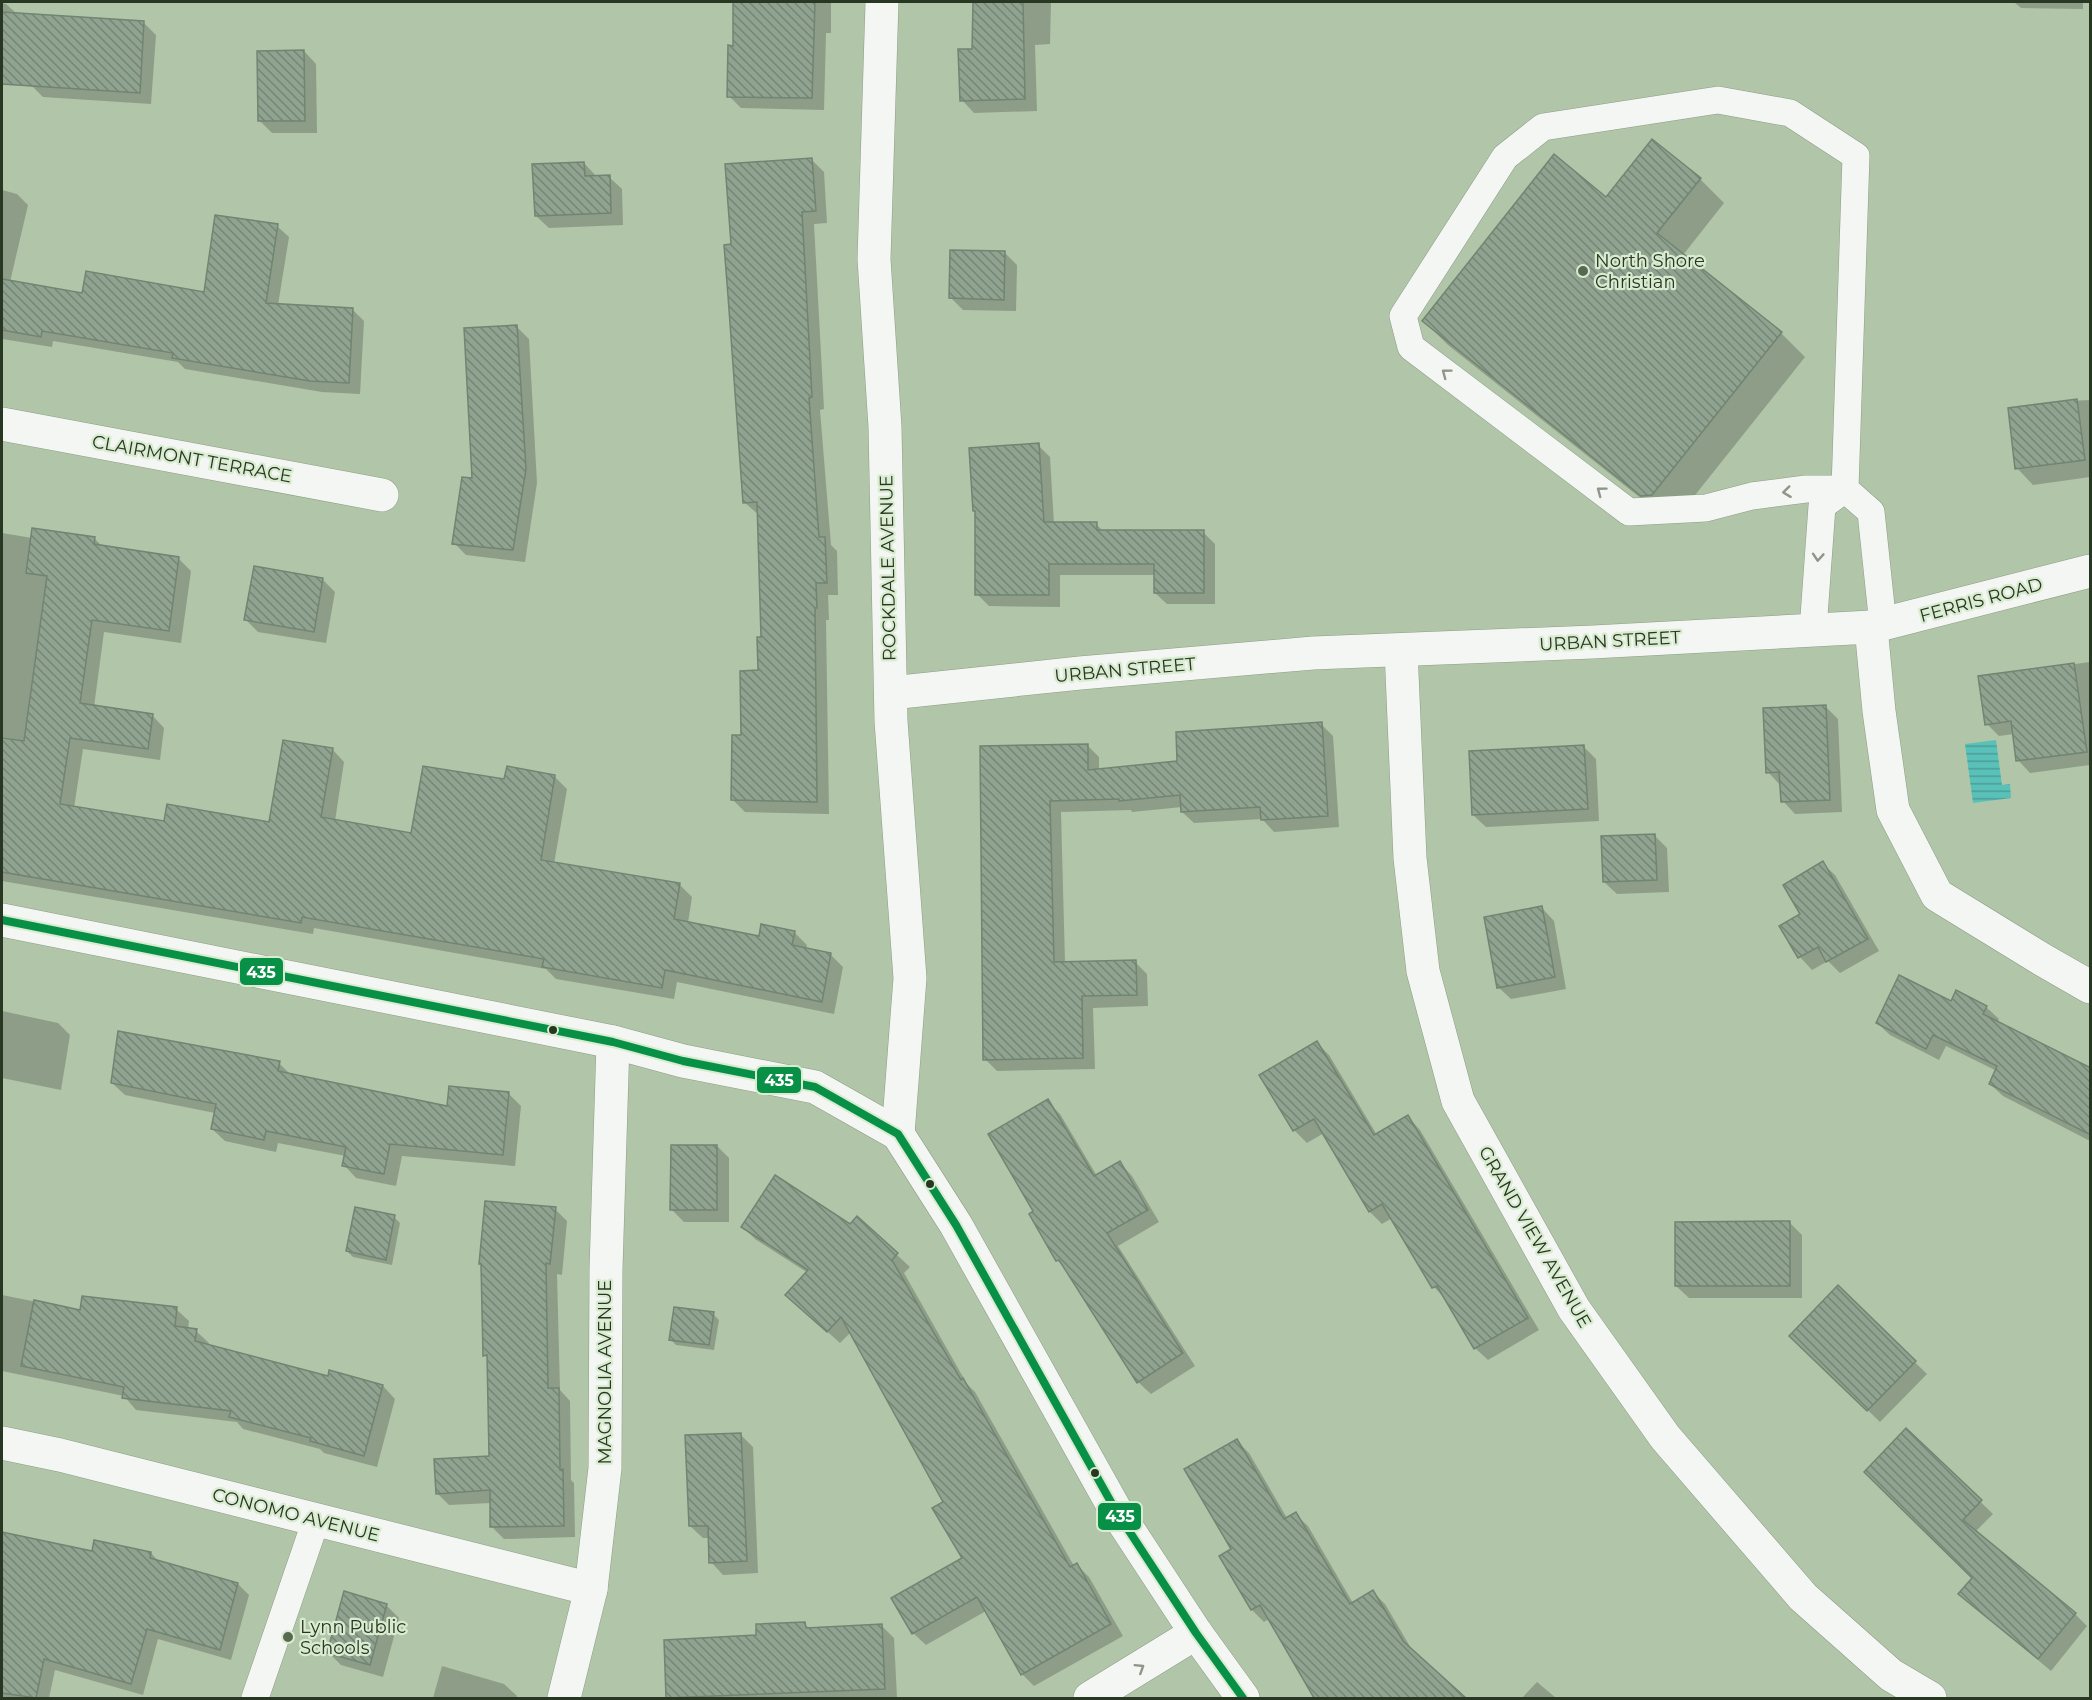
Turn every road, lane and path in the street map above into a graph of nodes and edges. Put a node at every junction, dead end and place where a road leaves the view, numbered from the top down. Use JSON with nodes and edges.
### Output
{"nodes":[{"id":1,"x":882,"y":2,"type":"edge"},
{"id":2,"x":2,"y":424,"type":"edge"},
{"id":3,"x":1845,"y":489,"type":"junction"},
{"id":4,"x":382,"y":495,"type":"dead end"},
{"id":5,"x":2091,"y":571,"type":"edge"},
{"id":6,"x":1877,"y":626,"type":"junction"},
{"id":7,"x":1814,"y":630,"type":"junction"},
{"id":8,"x":1401,"y":650,"type":"junction"},
{"id":9,"x":891,"y":693,"type":"junction"},
{"id":10,"x":2,"y":920,"type":"edge"},
{"id":11,"x":2091,"y":987,"type":"edge"},
{"id":12,"x":613,"y":1042,"type":"junction"},
{"id":13,"x":898,"y":1134,"type":"junction"},
{"id":14,"x":2,"y":1443,"type":"edge"},
{"id":15,"x":316,"y":1520,"type":"junction"},
{"id":16,"x":591,"y":1589,"type":"junction"},
{"id":17,"x":1196,"y":1633,"type":"junction"},
{"id":18,"x":255,"y":1698,"type":"edge"},
{"id":19,"x":564,"y":1698,"type":"edge"},
{"id":20,"x":1090,"y":1698,"type":"edge"},
{"id":21,"x":1243,"y":1698,"type":"edge"},
{"id":22,"x":1930,"y":1698,"type":"edge"}],
"edges":[{"from":1,"to":9,"type":"street","name":"ROCKDALE AVENUE"},
{"from":2,"to":4,"type":"street","name":"CLAIRMONT TERRACE"},
{"from":3,"to":3,"type":"lane","one_way":true},
{"from":3,"to":6,"type":"lane"},
{"from":3,"to":7,"type":"lane","one_way":true},
{"from":5,"to":6,"type":"street","name":"FERRIS ROAD"},
{"from":6,"to":7,"type":"street","name":"URBAN STREET"},
{"from":6,"to":11,"type":"street"},
{"from":7,"to":8,"type":"street","name":"URBAN STREET"},
{"from":8,"to":9,"type":"street","name":"URBAN STREET"},
{"from":8,"to":22,"type":"street","name":"GRAND VIEW AVENUE"},
{"from":9,"to":13,"type":"street","name":"ROCKDALE AVENUE"},
{"from":10,"to":12,"type":"street"},
{"from":12,"to":13,"type":"street"},
{"from":12,"to":16,"type":"street","name":"MAGNOLIA AVENUE"},
{"from":13,"to":17,"type":"street"},
{"from":14,"to":15,"type":"street","name":"CONOMO AVENUE"},
{"from":15,"to":16,"type":"street","name":"CONOMO AVENUE"},
{"from":15,"to":18,"type":"lane"},
{"from":16,"to":19,"type":"street","name":"MAGNOLIA AVENUE"},
{"from":20,"to":17,"type":"street","one_way":true},
{"from":17,"to":21,"type":"street"}]}
